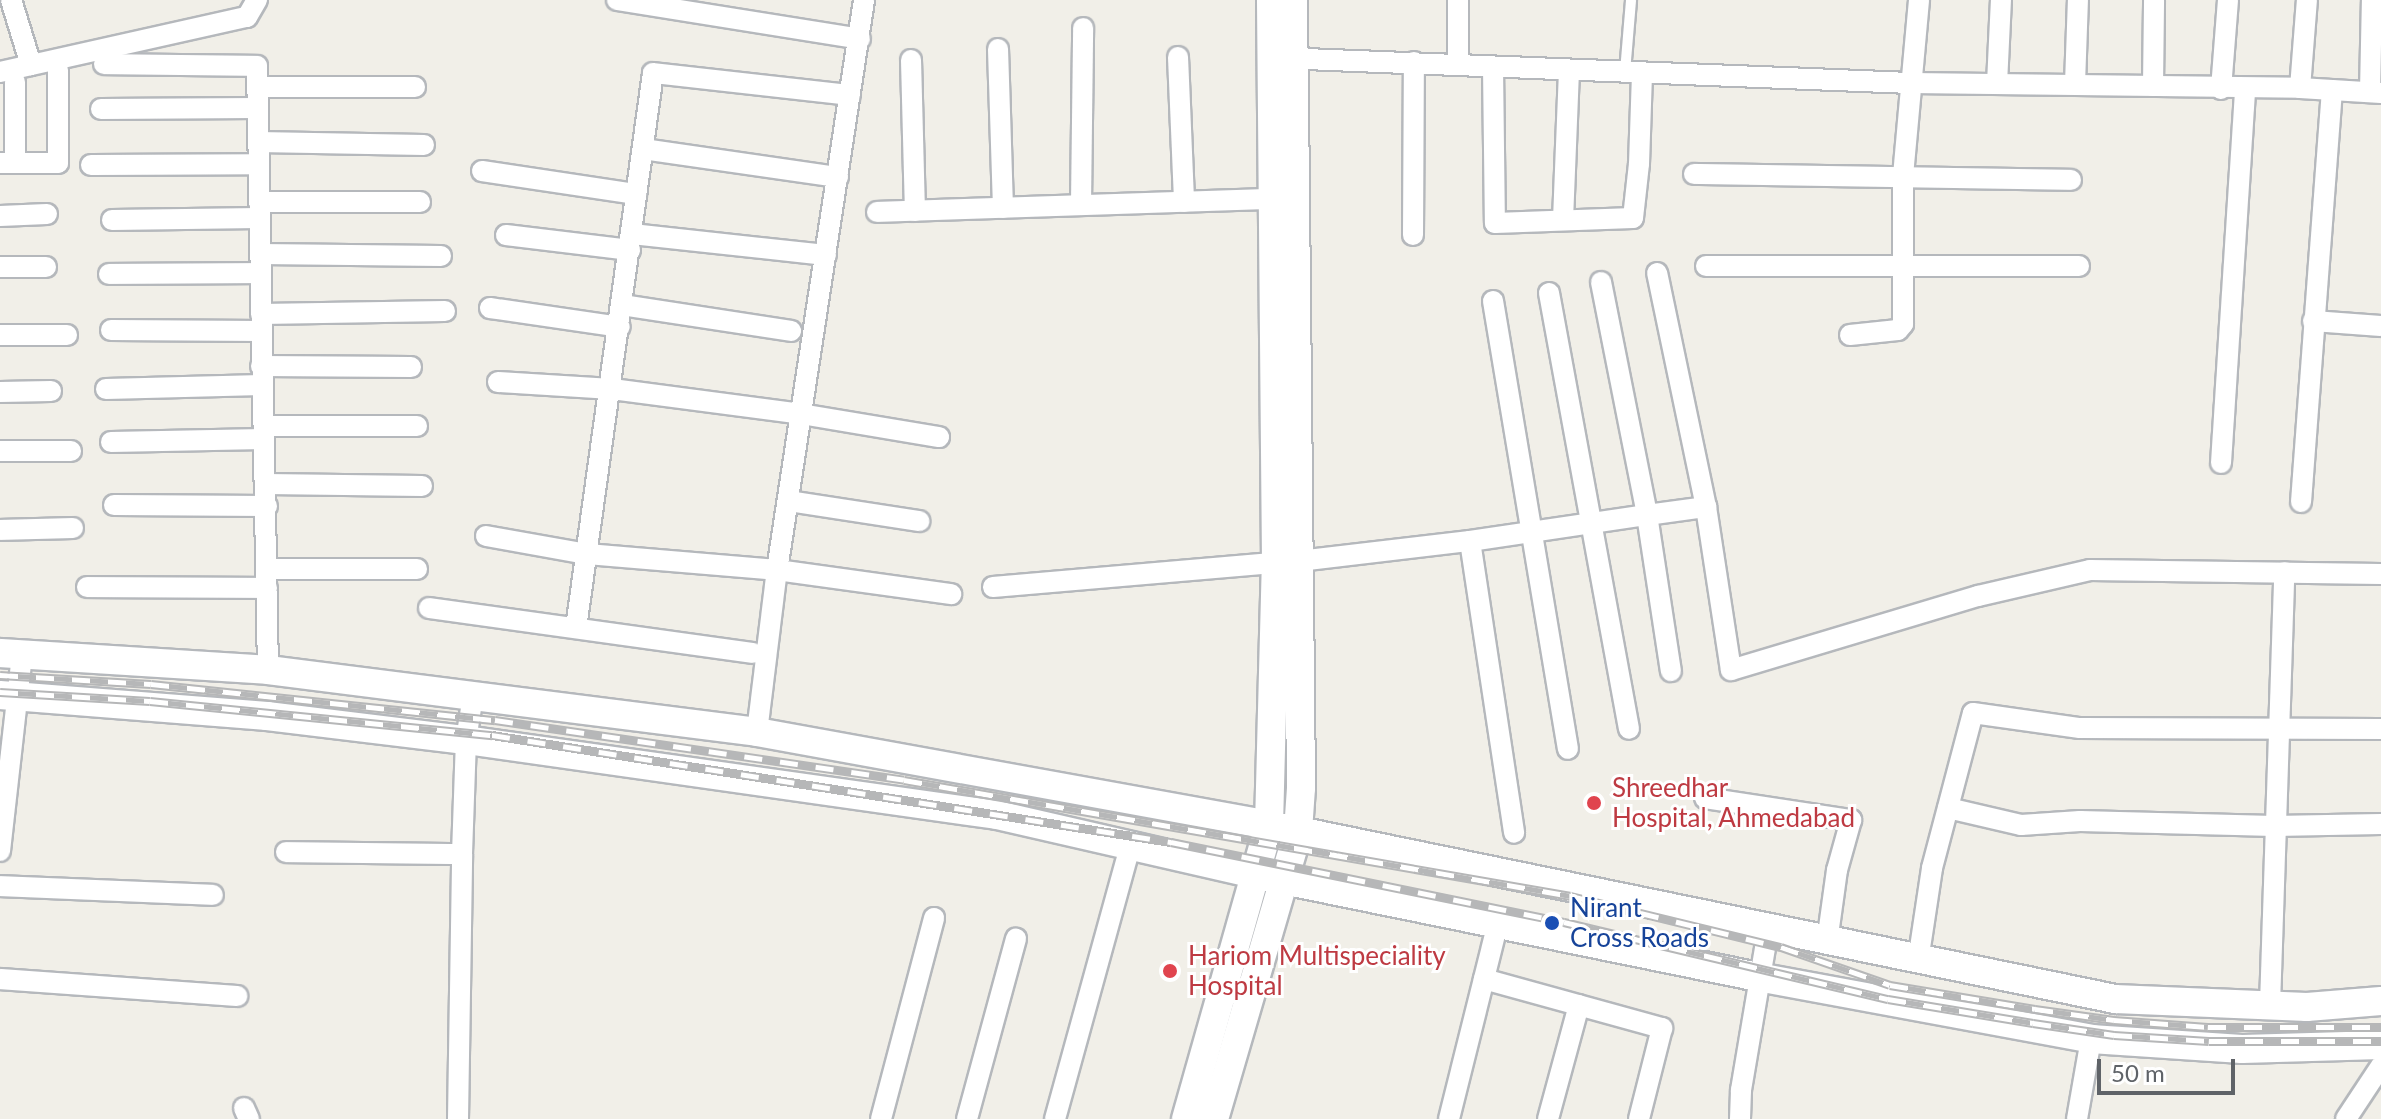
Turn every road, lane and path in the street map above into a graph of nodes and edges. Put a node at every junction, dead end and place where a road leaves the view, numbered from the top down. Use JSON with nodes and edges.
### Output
{"nodes":[{"id":1,"x":11,"y":0,"type":"edge"},
{"id":2,"x":257,"y":0,"type":"edge"},
{"id":3,"x":617,"y":0,"type":"edge"},
{"id":4,"x":864,"y":0,"type":"edge"},
{"id":5,"x":1271,"y":0,"type":"edge"},
{"id":6,"x":1293,"y":0,"type":"edge"},
{"id":7,"x":1458,"y":0,"type":"edge"},
{"id":8,"x":1631,"y":0,"type":"edge"},
{"id":9,"x":1919,"y":0,"type":"edge"},
{"id":10,"x":2001,"y":0,"type":"edge"},
{"id":11,"x":2078,"y":0,"type":"edge"},
{"id":12,"x":2154,"y":0,"type":"edge"},
{"id":13,"x":2228,"y":0,"type":"edge"},
{"id":14,"x":2307,"y":0,"type":"edge"},
{"id":15,"x":2372,"y":0,"type":"edge"},
{"id":16,"x":1083,"y":28,"type":"dead end"},
{"id":17,"x":860,"y":39,"type":"junction"},
{"id":18,"x":998,"y":49,"type":"dead end"},
{"id":19,"x":1178,"y":57,"type":"dead end"},
{"id":20,"x":1283,"y":58,"type":"junction"},
{"id":21,"x":911,"y":60,"type":"dead end"},
{"id":22,"x":1414,"y":62,"type":"junction"},
{"id":23,"x":1458,"y":63,"type":"junction"},
{"id":24,"x":104,"y":64,"type":"dead end"},
{"id":25,"x":31,"y":65,"type":"junction"},
{"id":26,"x":1493,"y":67,"type":"junction"},
{"id":27,"x":58,"y":70,"type":"dead end"},
{"id":28,"x":1569,"y":71,"type":"junction"},
{"id":29,"x":1633,"y":73,"type":"junction"},
{"id":30,"x":7,"y":77,"type":"edge"},
{"id":31,"x":1911,"y":83,"type":"junction"},
{"id":32,"x":1997,"y":84,"type":"junction"},
{"id":33,"x":2075,"y":84,"type":"junction"},
{"id":34,"x":2153,"y":86,"type":"junction"},
{"id":35,"x":415,"y":87,"type":"dead end"},
{"id":36,"x":2300,"y":88,"type":"junction"},
{"id":37,"x":2221,"y":89,"type":"junction"},
{"id":38,"x":2245,"y":89,"type":"junction"},
{"id":39,"x":2332,"y":90,"type":"junction"},
{"id":40,"x":2375,"y":93,"type":"edge"},
{"id":41,"x":850,"y":95,"type":"junction"},
{"id":42,"x":257,"y":98,"type":"junction"},
{"id":43,"x":101,"y":109,"type":"dead end"},
{"id":44,"x":258,"y":142,"type":"junction"},
{"id":45,"x":424,"y":145,"type":"dead end"},
{"id":46,"x":643,"y":149,"type":"junction"},
{"id":47,"x":8,"y":163,"type":"edge"},
{"id":48,"x":258,"y":164,"type":"junction"},
{"id":49,"x":91,"y":165,"type":"dead end"},
{"id":50,"x":482,"y":171,"type":"dead end"},
{"id":51,"x":1694,"y":174,"type":"dead end"},
{"id":52,"x":1903,"y":176,"type":"junction"},
{"id":53,"x":838,"y":177,"type":"junction"},
{"id":54,"x":2071,"y":180,"type":"dead end"},
{"id":55,"x":636,"y":194,"type":"junction"},
{"id":56,"x":1272,"y":199,"type":"junction"},
{"id":57,"x":420,"y":202,"type":"dead end"},
{"id":58,"x":1184,"y":202,"type":"junction"},
{"id":59,"x":1081,"y":204,"type":"junction"},
{"id":60,"x":1003,"y":208,"type":"junction"},
{"id":61,"x":259,"y":210,"type":"junction"},
{"id":62,"x":915,"y":211,"type":"junction"},
{"id":63,"x":877,"y":212,"type":"dead end"},
{"id":64,"x":47,"y":214,"type":"dead end"},
{"id":65,"x":0,"y":216,"type":"edge"},
{"id":66,"x":112,"y":220,"type":"dead end"},
{"id":67,"x":1563,"y":220,"type":"junction"},
{"id":68,"x":506,"y":235,"type":"dead end"},
{"id":69,"x":1413,"y":235,"type":"dead end"},
{"id":70,"x":631,"y":242,"type":"junction"},
{"id":71,"x":826,"y":255,"type":"junction"},
{"id":72,"x":441,"y":256,"type":"dead end"},
{"id":73,"x":260,"y":264,"type":"junction"},
{"id":74,"x":1706,"y":266,"type":"dead end"},
{"id":75,"x":1905,"y":266,"type":"junction"},
{"id":76,"x":2079,"y":266,"type":"dead end"},
{"id":77,"x":0,"y":267,"type":"edge"},
{"id":78,"x":46,"y":267,"type":"dead end"},
{"id":79,"x":1657,"y":273,"type":"dead end"},
{"id":80,"x":109,"y":274,"type":"dead end"},
{"id":81,"x":1601,"y":282,"type":"dead end"},
{"id":82,"x":1549,"y":293,"type":"dead end"},
{"id":83,"x":1493,"y":301,"type":"dead end"},
{"id":84,"x":622,"y":305,"type":"junction"},
{"id":85,"x":490,"y":308,"type":"dead end"},
{"id":86,"x":445,"y":311,"type":"dead end"},
{"id":87,"x":2313,"y":321,"type":"junction"},
{"id":88,"x":261,"y":322,"type":"junction"},
{"id":89,"x":2381,"y":326,"type":"edge"},
{"id":90,"x":620,"y":327,"type":"junction"},
{"id":91,"x":111,"y":330,"type":"dead end"},
{"id":92,"x":791,"y":331,"type":"dead end"},
{"id":93,"x":0,"y":335,"type":"edge"},
{"id":94,"x":67,"y":335,"type":"dead end"},
{"id":95,"x":1850,"y":335,"type":"dead end"},
{"id":96,"x":411,"y":367,"type":"dead end"},
{"id":97,"x":261,"y":375,"type":"junction"},
{"id":98,"x":498,"y":382,"type":"dead end"},
{"id":99,"x":106,"y":389,"type":"dead end"},
{"id":100,"x":612,"y":389,"type":"junction"},
{"id":101,"x":51,"y":391,"type":"dead end"},
{"id":102,"x":0,"y":392,"type":"edge"},
{"id":103,"x":801,"y":414,"type":"junction"},
{"id":104,"x":417,"y":426,"type":"dead end"},
{"id":105,"x":264,"y":432,"type":"junction"},
{"id":106,"x":939,"y":437,"type":"dead end"},
{"id":107,"x":111,"y":442,"type":"dead end"},
{"id":108,"x":0,"y":451,"type":"edge"},
{"id":109,"x":71,"y":451,"type":"dead end"},
{"id":110,"x":2221,"y":463,"type":"dead end"},
{"id":111,"x":266,"y":484,"type":"junction"},
{"id":112,"x":422,"y":486,"type":"dead end"},
{"id":113,"x":788,"y":501,"type":"junction"},
{"id":114,"x":2301,"y":502,"type":"dead end"},
{"id":115,"x":114,"y":505,"type":"dead end"},
{"id":116,"x":267,"y":506,"type":"junction"},
{"id":117,"x":1706,"y":507,"type":"junction"},
{"id":118,"x":1647,"y":515,"type":"junction"},
{"id":119,"x":919,"y":521,"type":"dead end"},
{"id":120,"x":1590,"y":525,"type":"junction"},
{"id":121,"x":73,"y":528,"type":"dead end"},
{"id":122,"x":0,"y":530,"type":"edge"},
{"id":123,"x":1532,"y":530,"type":"junction"},
{"id":124,"x":486,"y":536,"type":"dead end"},
{"id":125,"x":1470,"y":541,"type":"junction"},
{"id":126,"x":587,"y":554,"type":"junction"},
{"id":127,"x":1287,"y":562,"type":"junction"},
{"id":128,"x":417,"y":569,"type":"dead end"},
{"id":129,"x":777,"y":570,"type":"junction"},
{"id":130,"x":2284,"y":572,"type":"junction"},
{"id":131,"x":2381,"y":574,"type":"edge"},
{"id":132,"x":267,"y":579,"type":"junction"},
{"id":133,"x":87,"y":587,"type":"dead end"},
{"id":134,"x":993,"y":587,"type":"dead end"},
{"id":135,"x":951,"y":594,"type":"dead end"},
{"id":136,"x":429,"y":608,"type":"dead end"},
{"id":137,"x":576,"y":628,"type":"junction"},
{"id":138,"x":11,"y":653,"type":"edge"},
{"id":139,"x":753,"y":653,"type":"dead end"},
{"id":140,"x":268,"y":670,"type":"junction"},
{"id":141,"x":1671,"y":671,"type":"dead end"},
{"id":142,"x":9,"y":696,"type":"edge"},
{"id":143,"x":473,"y":696,"type":"junction"},
{"id":144,"x":2277,"y":728,"type":"junction"},
{"id":145,"x":1629,"y":729,"type":"dead end"},
{"id":146,"x":2381,"y":729,"type":"edge"},
{"id":147,"x":757,"y":732,"type":"junction"},
{"id":148,"x":466,"y":740,"type":"junction"},
{"id":149,"x":1568,"y":749,"type":"dead end"},
{"id":150,"x":1705,"y":798,"type":"dead end"},
{"id":151,"x":1948,"y":808,"type":"junction"},
{"id":152,"x":2381,"y":824,"type":"edge"},
{"id":153,"x":1269,"y":825,"type":"junction"},
{"id":154,"x":2274,"y":826,"type":"junction"},
{"id":155,"x":1298,"y":831,"type":"junction"},
{"id":156,"x":1514,"y":833,"type":"dead end"},
{"id":157,"x":1131,"y":844,"type":"junction"},
{"id":158,"x":0,"y":851,"type":"edge"},
{"id":159,"x":286,"y":852,"type":"dead end"},
{"id":160,"x":462,"y":854,"type":"junction"},
{"id":161,"x":1267,"y":876,"type":"junction"},
{"id":162,"x":0,"y":886,"type":"edge"},
{"id":163,"x":213,"y":895,"type":"dead end"},
{"id":164,"x":934,"y":918,"type":"dead end"},
{"id":165,"x":1498,"y":922,"type":"junction"},
{"id":166,"x":1768,"y":930,"type":"junction"},
{"id":167,"x":1016,"y":939,"type":"dead end"},
{"id":168,"x":1827,"y":942,"type":"junction"},
{"id":169,"x":1918,"y":961,"type":"junction"},
{"id":170,"x":1758,"y":977,"type":"junction"},
{"id":171,"x":0,"y":979,"type":"edge"},
{"id":172,"x":1484,"y":979,"type":"junction"},
{"id":173,"x":237,"y":996,"type":"dead end"},
{"id":174,"x":2381,"y":1001,"type":"edge"},
{"id":175,"x":1579,"y":1005,"type":"junction"},
{"id":176,"x":2270,"y":1005,"type":"junction"},
{"id":177,"x":2091,"y":1039,"type":"junction"},
{"id":178,"x":2381,"y":1045,"type":"edge"},
{"id":179,"x":2381,"y":1066,"type":"edge"},
{"id":180,"x":458,"y":1119,"type":"edge"},
{"id":181,"x":881,"y":1119,"type":"edge"},
{"id":182,"x":967,"y":1119,"type":"edge"},
{"id":183,"x":1055,"y":1119,"type":"edge"},
{"id":184,"x":1186,"y":1119,"type":"edge"},
{"id":185,"x":1214,"y":1119,"type":"edge"},
{"id":186,"x":1449,"y":1119,"type":"edge"},
{"id":187,"x":1548,"y":1119,"type":"edge"},
{"id":188,"x":1639,"y":1119,"type":"edge"},
{"id":189,"x":1740,"y":1119,"type":"edge"},
{"id":190,"x":2077,"y":1119,"type":"edge"},
{"id":191,"x":2346,"y":1119,"type":"edge"}],
"edges":[{"from":1,"to":25,"type":"street"},
{"from":2,"to":25,"type":"street"},
{"from":3,"to":17,"type":"street"},
{"from":4,"to":17,"type":"street"},
{"from":5,"to":20,"type":"main road"},
{"from":6,"to":20,"type":"main road"},
{"from":7,"to":23,"type":"street"},
{"from":8,"to":29,"type":"lane"},
{"from":9,"to":31,"type":"street"},
{"from":10,"to":32,"type":"street"},
{"from":11,"to":33,"type":"street"},
{"from":12,"to":34,"type":"street"},
{"from":13,"to":37,"type":"street"},
{"from":14,"to":36,"type":"street"},
{"from":15,"to":40,"type":"street"},
{"from":16,"to":59,"type":"street"},
{"from":17,"to":41,"type":"street"},
{"from":18,"to":60,"type":"street"},
{"from":19,"to":58,"type":"street"},
{"from":20,"to":22,"type":"street"},
{"from":20,"to":56,"type":"main road"},
{"from":20,"to":127,"type":"main road"},
{"from":21,"to":62,"type":"street"},
{"from":22,"to":23,"type":"street"},
{"from":22,"to":69,"type":"street"},
{"from":23,"to":26,"type":"street"},
{"from":24,"to":42,"type":"street"},
{"from":25,"to":30,"type":"street"},
{"from":26,"to":28,"type":"street"},
{"from":26,"to":67,"type":"street"},
{"from":27,"to":47,"type":"street"},
{"from":28,"to":29,"type":"street"},
{"from":28,"to":67,"type":"street"},
{"from":29,"to":31,"type":"street"},
{"from":29,"to":67,"type":"street"},
{"from":30,"to":47,"type":"street"},
{"from":31,"to":32,"type":"street"},
{"from":31,"to":52,"type":"street"},
{"from":32,"to":33,"type":"street"},
{"from":33,"to":34,"type":"street"},
{"from":34,"to":37,"type":"street"},
{"from":35,"to":42,"type":"street"},
{"from":36,"to":38,"type":"street"},
{"from":36,"to":39,"type":"street"},
{"from":37,"to":38,"type":"street"},
{"from":38,"to":110,"type":"street"},
{"from":39,"to":40,"type":"street"},
{"from":39,"to":87,"type":"street"},
{"from":41,"to":46,"type":"street"},
{"from":41,"to":53,"type":"street"},
{"from":42,"to":43,"type":"street"},
{"from":42,"to":44,"type":"street"},
{"from":44,"to":45,"type":"street"},
{"from":44,"to":48,"type":"street"},
{"from":46,"to":53,"type":"street"},
{"from":46,"to":55,"type":"street"},
{"from":48,"to":49,"type":"street"},
{"from":48,"to":61,"type":"street"},
{"from":50,"to":55,"type":"street"},
{"from":51,"to":52,"type":"street"},
{"from":52,"to":54,"type":"street"},
{"from":52,"to":75,"type":"street"},
{"from":53,"to":71,"type":"street"},
{"from":55,"to":70,"type":"street"},
{"from":56,"to":58,"type":"street"},
{"from":56,"to":127,"type":"main road"},
{"from":57,"to":61,"type":"street"},
{"from":58,"to":59,"type":"street"},
{"from":59,"to":60,"type":"street"},
{"from":60,"to":62,"type":"street"},
{"from":61,"to":66,"type":"street"},
{"from":61,"to":73,"type":"street"},
{"from":62,"to":63,"type":"street"},
{"from":64,"to":65,"type":"street"},
{"from":68,"to":70,"type":"street"},
{"from":70,"to":71,"type":"street"},
{"from":70,"to":84,"type":"street"},
{"from":71,"to":103,"type":"street"},
{"from":72,"to":73,"type":"street"},
{"from":73,"to":80,"type":"street"},
{"from":73,"to":88,"type":"street"},
{"from":74,"to":75,"type":"street"},
{"from":75,"to":76,"type":"street"},
{"from":75,"to":95,"type":"street"},
{"from":77,"to":78,"type":"street"},
{"from":79,"to":117,"type":"street"},
{"from":81,"to":118,"type":"street"},
{"from":82,"to":120,"type":"street"},
{"from":83,"to":123,"type":"street"},
{"from":84,"to":90,"type":"street"},
{"from":84,"to":92,"type":"street"},
{"from":85,"to":90,"type":"street"},
{"from":86,"to":88,"type":"street"},
{"from":87,"to":89,"type":"street"},
{"from":87,"to":114,"type":"street"},
{"from":88,"to":91,"type":"street"},
{"from":88,"to":97,"type":"street"},
{"from":90,"to":100,"type":"street"},
{"from":93,"to":94,"type":"street"},
{"from":96,"to":97,"type":"street"},
{"from":97,"to":99,"type":"street"},
{"from":97,"to":105,"type":"street"},
{"from":98,"to":100,"type":"street"},
{"from":100,"to":103,"type":"street"},
{"from":100,"to":126,"type":"street"},
{"from":101,"to":102,"type":"street"},
{"from":103,"to":106,"type":"street"},
{"from":103,"to":113,"type":"street"},
{"from":104,"to":105,"type":"street"},
{"from":105,"to":107,"type":"street"},
{"from":105,"to":111,"type":"street"},
{"from":108,"to":109,"type":"street"},
{"from":111,"to":112,"type":"street"},
{"from":111,"to":116,"type":"street"},
{"from":113,"to":119,"type":"street"},
{"from":113,"to":129,"type":"street"},
{"from":115,"to":116,"type":"street"},
{"from":116,"to":132,"type":"street"},
{"from":117,"to":118,"type":"street"},
{"from":117,"to":130,"type":"street"},
{"from":118,"to":120,"type":"street"},
{"from":118,"to":141,"type":"street"},
{"from":120,"to":123,"type":"street"},
{"from":120,"to":145,"type":"street"},
{"from":121,"to":122,"type":"street"},
{"from":123,"to":125,"type":"street"},
{"from":123,"to":149,"type":"street"},
{"from":124,"to":126,"type":"street"},
{"from":125,"to":127,"type":"street"},
{"from":125,"to":156,"type":"street"},
{"from":126,"to":129,"type":"street"},
{"from":126,"to":137,"type":"street"},
{"from":127,"to":134,"type":"street"},
{"from":127,"to":153,"type":"main road"},
{"from":127,"to":155,"type":"main road"},
{"from":128,"to":132,"type":"street"},
{"from":129,"to":135,"type":"street"},
{"from":129,"to":147,"type":"street"},
{"from":130,"to":131,"type":"street"},
{"from":130,"to":144,"type":"street"},
{"from":132,"to":133,"type":"street"},
{"from":132,"to":140,"type":"street"},
{"from":136,"to":137,"type":"street"},
{"from":137,"to":139,"type":"street"},
{"from":138,"to":140,"type":"main road"},
{"from":138,"to":142,"type":"street"},
{"from":140,"to":143,"type":"main road"},
{"from":142,"to":148,"type":"main road"},
{"from":142,"to":158,"type":"street"},
{"from":143,"to":147,"type":"main road"},
{"from":143,"to":148,"type":"street"},
{"from":144,"to":146,"type":"street"},
{"from":144,"to":151,"type":"street"},
{"from":144,"to":154,"type":"street"},
{"from":147,"to":153,"type":"main road"},
{"from":148,"to":157,"type":"main road"},
{"from":148,"to":160,"type":"street"},
{"from":150,"to":168,"type":"street"},
{"from":151,"to":154,"type":"street"},
{"from":151,"to":169,"type":"street"},
{"from":152,"to":154,"type":"street"},
{"from":153,"to":155,"type":"main road"},
{"from":153,"to":161,"type":"main road"},
{"from":154,"to":176,"type":"street"},
{"from":155,"to":161,"type":"main road"},
{"from":155,"to":166,"type":"main road"},
{"from":157,"to":161,"type":"main road"},
{"from":157,"to":183,"type":"street"},
{"from":159,"to":160,"type":"street"},
{"from":160,"to":180,"type":"street"},
{"from":161,"to":165,"type":"main road"},
{"from":161,"to":184,"type":"main road"},
{"from":161,"to":185,"type":"main road"},
{"from":162,"to":163,"type":"street"},
{"from":164,"to":181,"type":"street"},
{"from":165,"to":170,"type":"main road"},
{"from":165,"to":172,"type":"street"},
{"from":166,"to":168,"type":"main road"},
{"from":166,"to":170,"type":"street"},
{"from":167,"to":182,"type":"street"},
{"from":168,"to":169,"type":"main road"},
{"from":169,"to":176,"type":"main road"},
{"from":170,"to":177,"type":"main road"},
{"from":170,"to":189,"type":"street"},
{"from":171,"to":173,"type":"street"},
{"from":172,"to":175,"type":"street"},
{"from":172,"to":186,"type":"street"},
{"from":174,"to":176,"type":"main road"},
{"from":175,"to":187,"type":"street"},
{"from":175,"to":188,"type":"street"},
{"from":177,"to":178,"type":"main road"},
{"from":177,"to":190,"type":"street"},
{"from":179,"to":191,"type":"street"}]}
